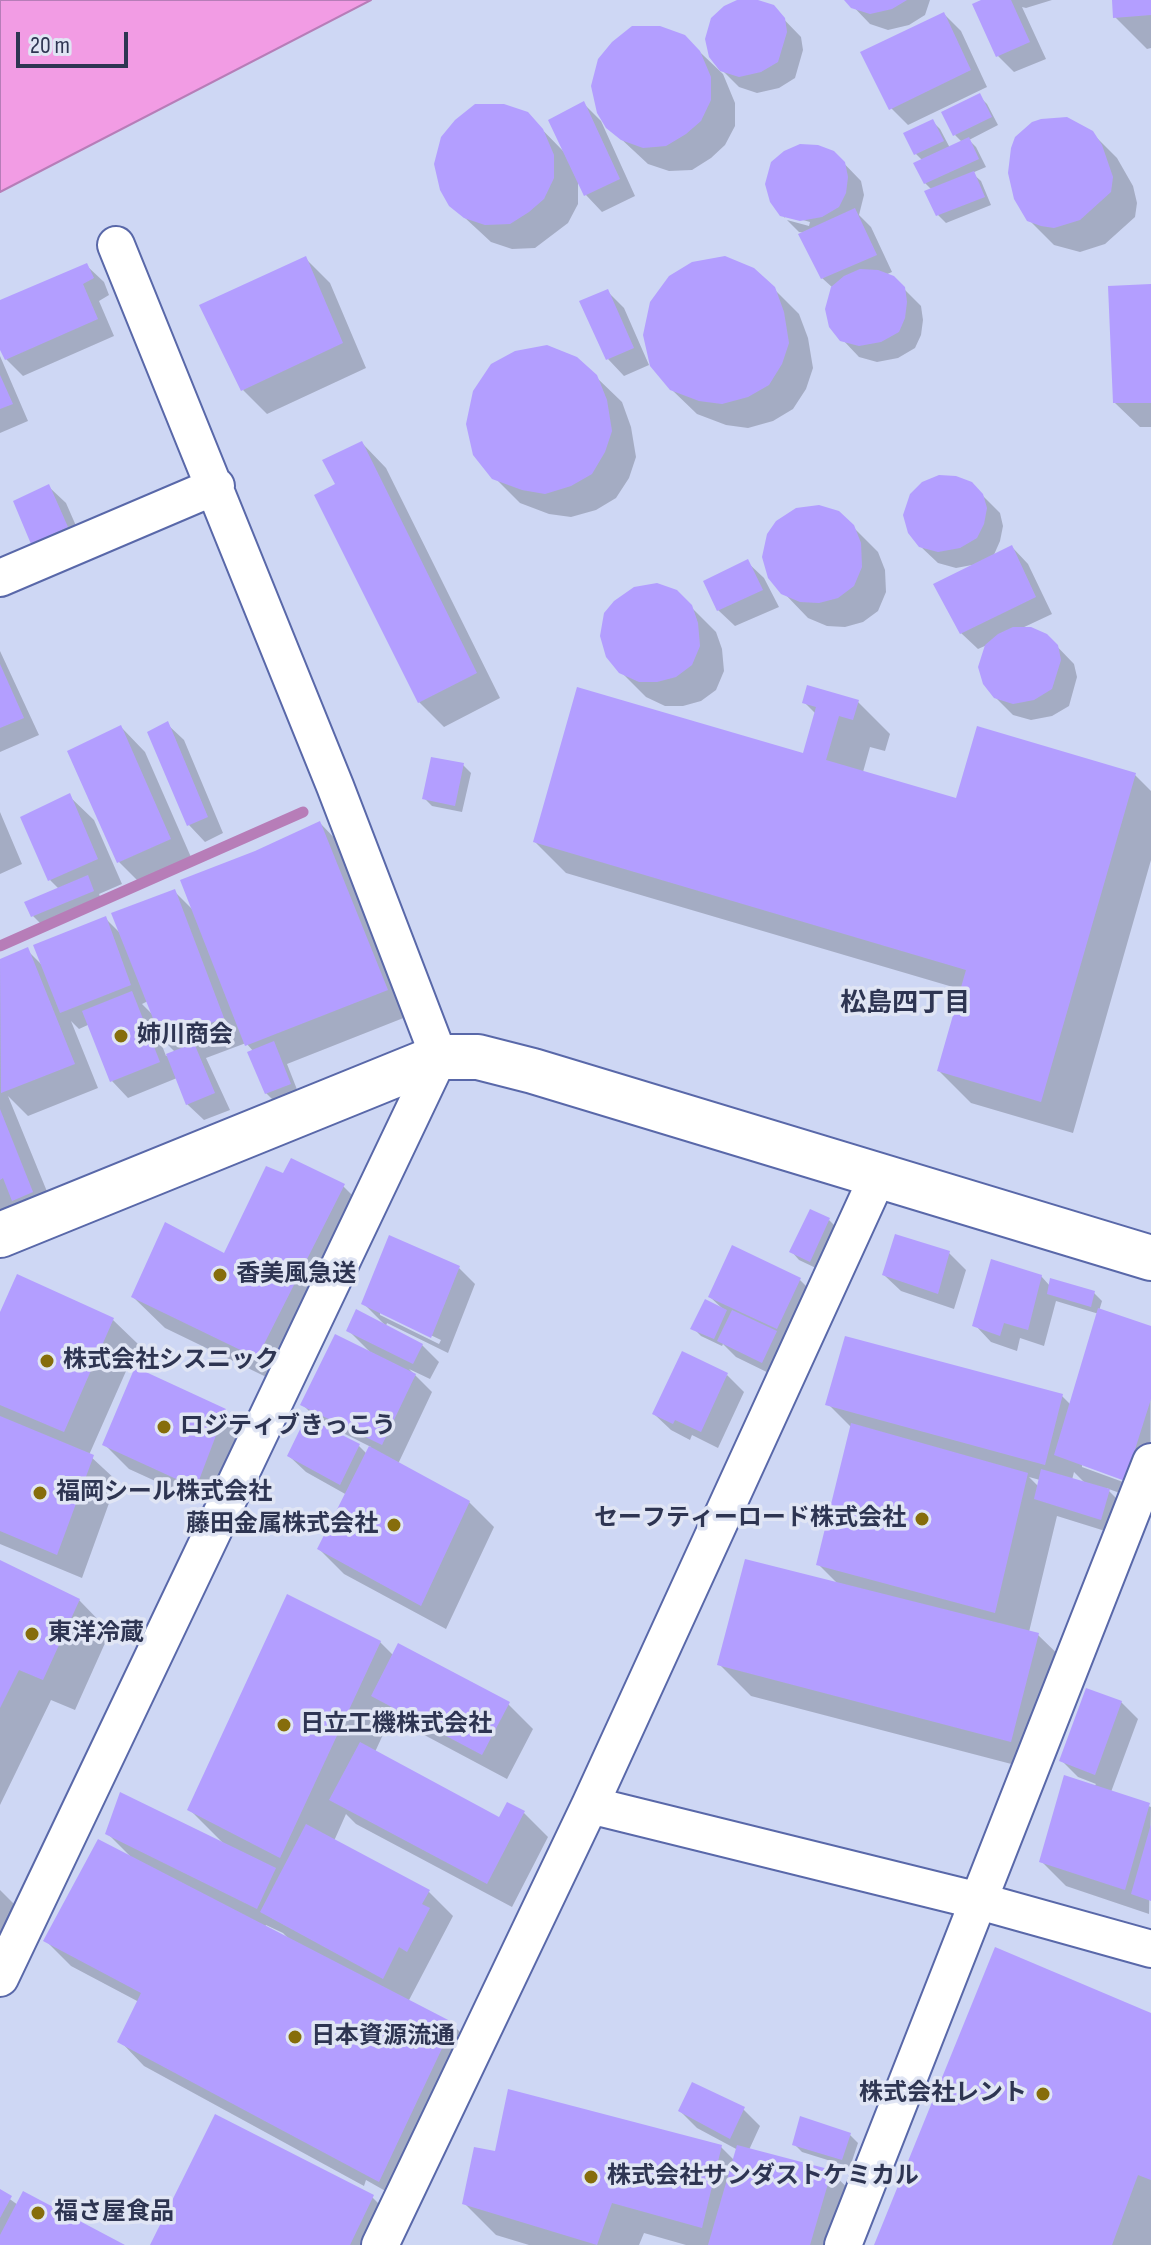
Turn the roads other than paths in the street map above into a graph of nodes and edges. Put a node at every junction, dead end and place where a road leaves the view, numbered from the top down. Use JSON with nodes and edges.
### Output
{"nodes":[{"id":1,"x":116,"y":245,"type":"dead end"},
{"id":2,"x":216,"y":486,"type":"junction"},
{"id":3,"x":0,"y":578,"type":"edge"},
{"id":4,"x":439,"y":1057,"type":"junction"},
{"id":5,"x":878,"y":1176,"type":"junction"},
{"id":6,"x":0,"y":1235,"type":"edge"},
{"id":7,"x":1151,"y":1258,"type":"edge"},
{"id":8,"x":1151,"y":1462,"type":"edge"},
{"id":9,"x":590,"y":1805,"type":"junction"},
{"id":10,"x":979,"y":1901,"type":"junction"},
{"id":11,"x":1151,"y":1949,"type":"edge"},
{"id":12,"x":0,"y":1978,"type":"edge"},
{"id":13,"x":380,"y":2245,"type":"edge"},
{"id":14,"x":843,"y":2245,"type":"edge"}],
"edges":[{"from":1,"to":2,"type":"street"},
{"from":2,"to":3,"type":"street"},
{"from":2,"to":4,"type":"street"},
{"from":4,"to":5,"type":"street"},
{"from":4,"to":6,"type":"street"},
{"from":4,"to":12,"type":"street"},
{"from":5,"to":7,"type":"street"},
{"from":5,"to":9,"type":"street"},
{"from":8,"to":10,"type":"street"},
{"from":9,"to":10,"type":"street"},
{"from":9,"to":13,"type":"street"},
{"from":10,"to":11,"type":"street"},
{"from":10,"to":14,"type":"street"}]}
